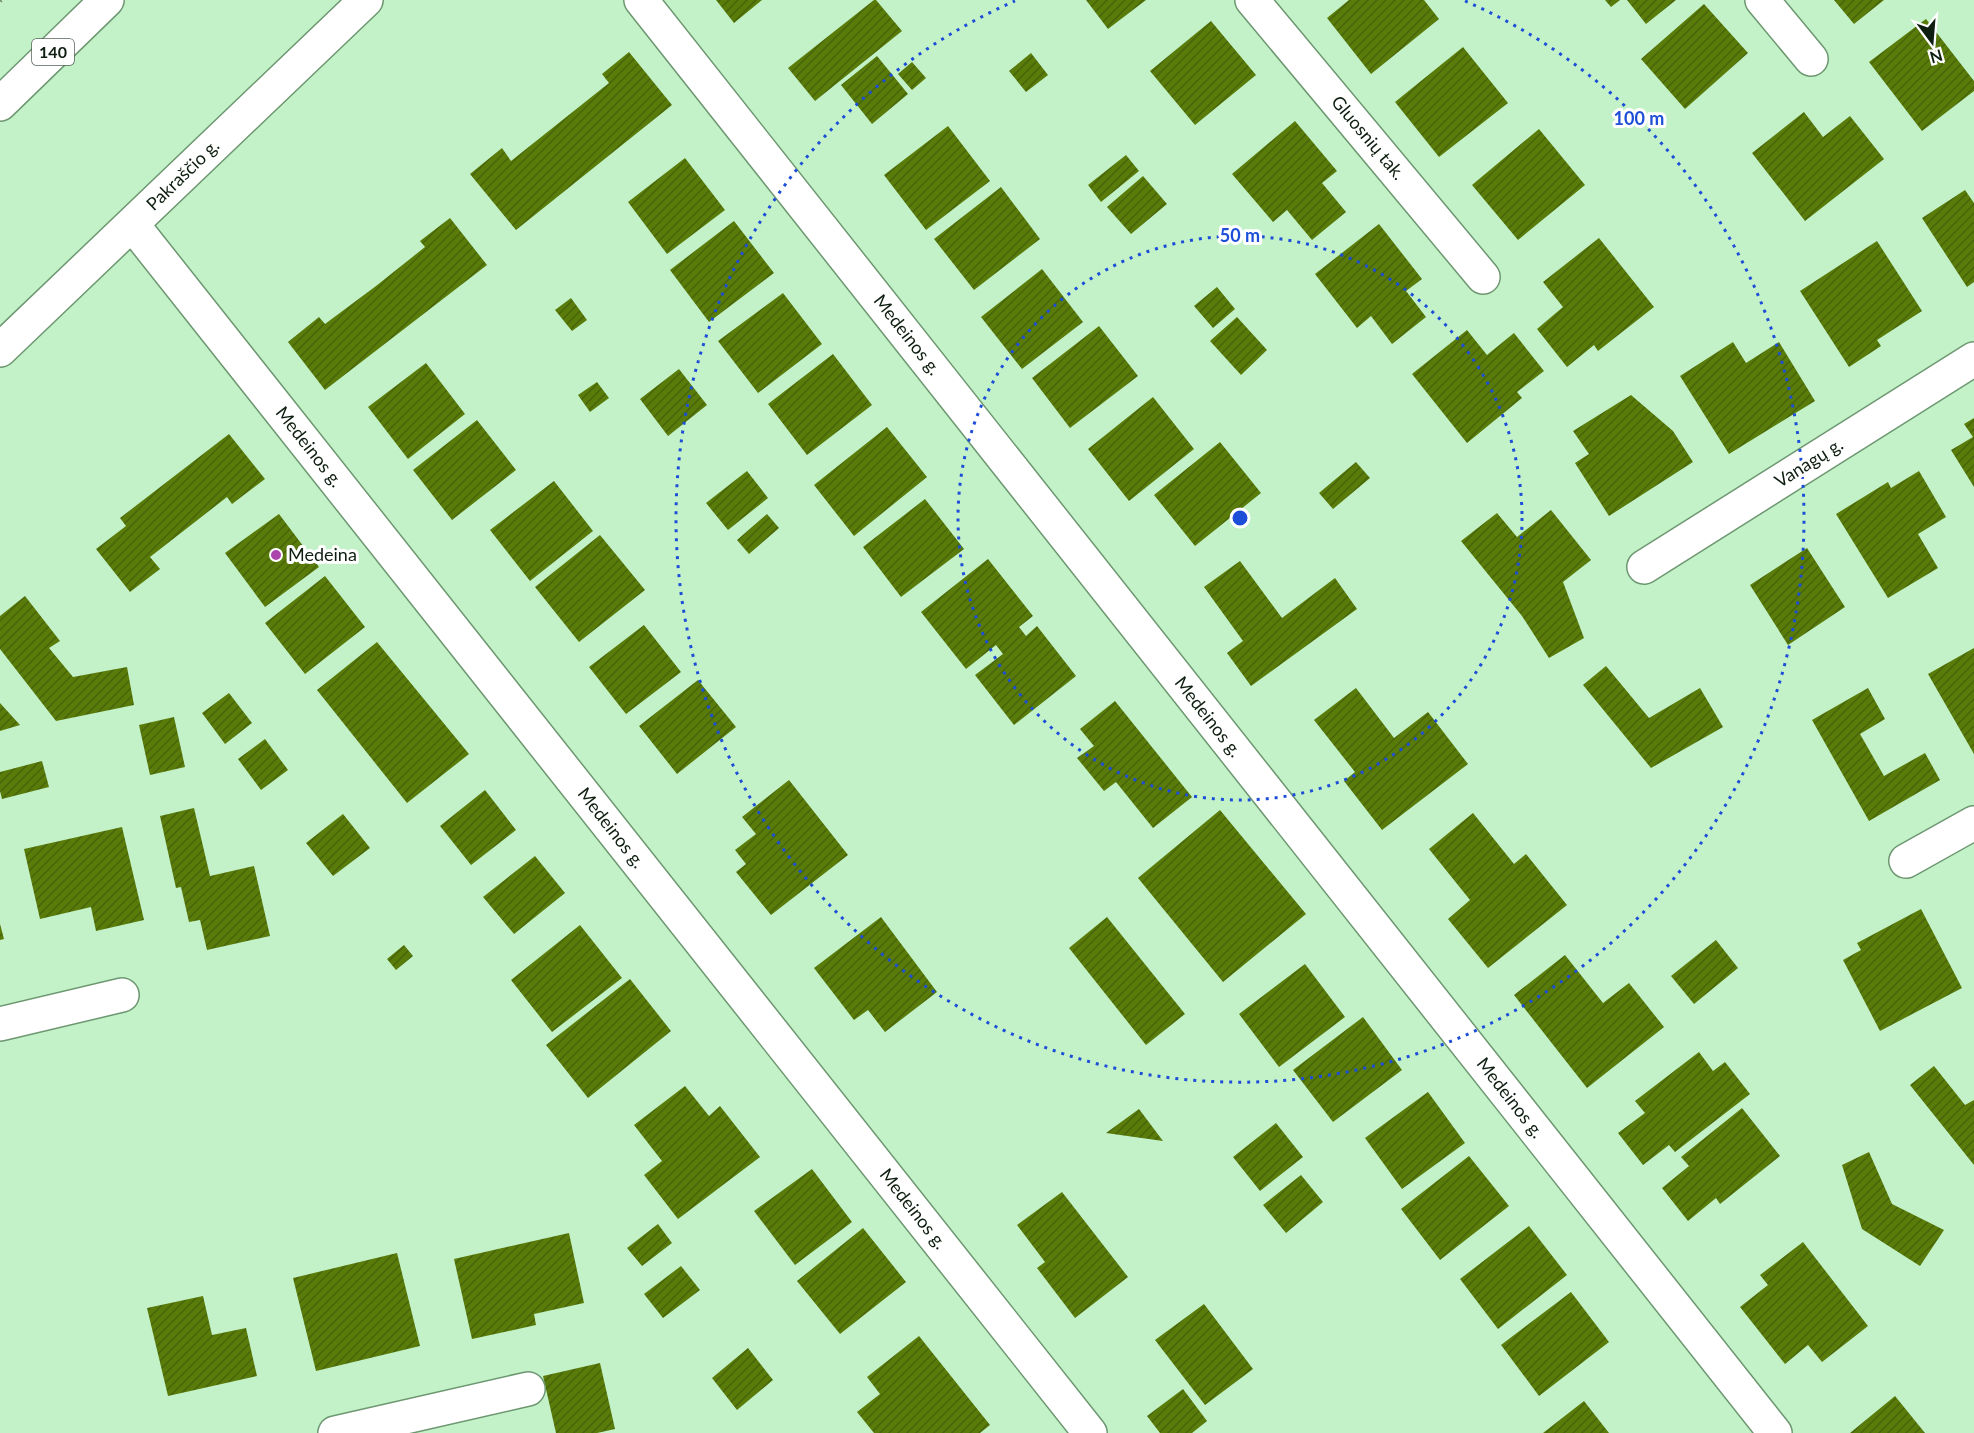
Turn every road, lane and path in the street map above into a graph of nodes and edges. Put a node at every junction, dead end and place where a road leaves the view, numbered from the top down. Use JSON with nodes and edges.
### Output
{"nodes":[{"id":1,"x":107,"y":0,"type":"edge"},
{"id":2,"x":366,"y":0,"type":"edge"},
{"id":3,"x":641,"y":0,"type":"edge"},
{"id":4,"x":1252,"y":0,"type":"edge"},
{"id":5,"x":1762,"y":0,"type":"edge"},
{"id":6,"x":1811,"y":59,"type":"dead end"},
{"id":7,"x":0,"y":104,"type":"edge"},
{"id":8,"x":132,"y":224,"type":"junction"},
{"id":9,"x":1483,"y":277,"type":"dead end"},
{"id":10,"x":0,"y":350,"type":"edge"},
{"id":11,"x":1974,"y":359,"type":"edge"},
{"id":12,"x":1644,"y":567,"type":"dead end"},
{"id":13,"x":1974,"y":823,"type":"edge"},
{"id":14,"x":1906,"y":861,"type":"dead end"},
{"id":15,"x":122,"y":995,"type":"dead end"},
{"id":16,"x":0,"y":1024,"type":"edge"},
{"id":17,"x":528,"y":1389,"type":"dead end"},
{"id":18,"x":335,"y":1433,"type":"edge"},
{"id":19,"x":1090,"y":1433,"type":"edge"},
{"id":20,"x":1775,"y":1433,"type":"edge"}],
"edges":[{"from":1,"to":7,"type":"street","number":"140"},
{"from":2,"to":8,"type":"street","name":"Pakraščio g."},
{"from":3,"to":20,"type":"street","name":"Medeinos g."},
{"from":4,"to":9,"type":"street","name":"Gluosnių tak."},
{"from":5,"to":6,"type":"street"},
{"from":8,"to":10,"type":"street","name":"Pakraščio g."},
{"from":8,"to":19,"type":"street","name":"Medeinos g."},
{"from":11,"to":12,"type":"street","name":"Vanagų g."},
{"from":13,"to":14,"type":"street"},
{"from":15,"to":16,"type":"street"},
{"from":17,"to":18,"type":"street"}]}
